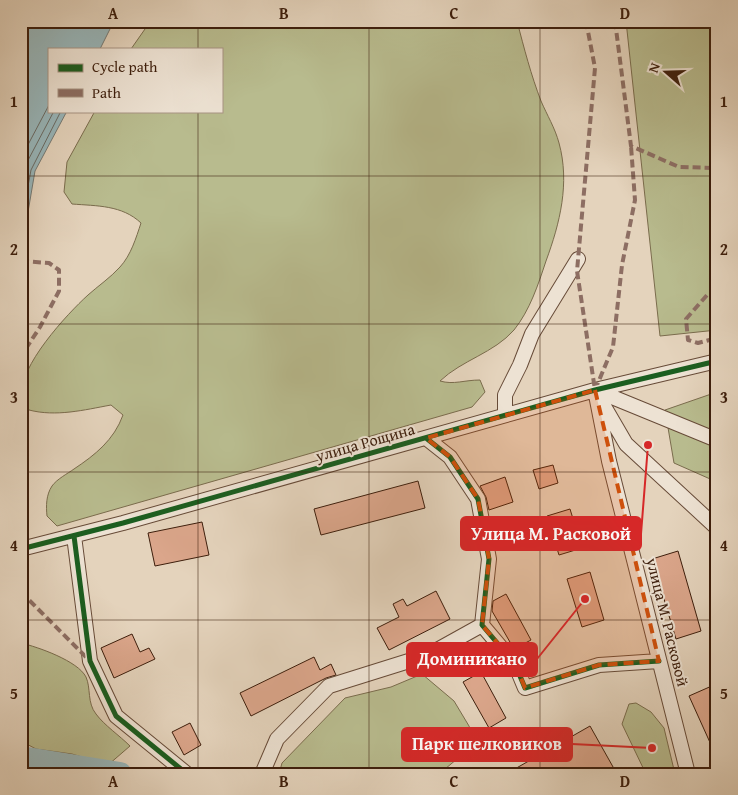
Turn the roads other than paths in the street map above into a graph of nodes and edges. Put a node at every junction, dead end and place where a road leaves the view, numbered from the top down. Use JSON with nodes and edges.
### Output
{"nodes":[{"id":1,"x":578,"y":259,"type":"dead end"},
{"id":2,"x":717,"y":361,"type":"edge"},
{"id":3,"x":595,"y":390,"type":"junction"},
{"id":4,"x":505,"y":415,"type":"junction"},
{"id":5,"x":426,"y":438,"type":"junction"},
{"id":6,"x":717,"y":440,"type":"edge"},
{"id":7,"x":626,"y":444,"type":"junction"},
{"id":8,"x":610,"y":461,"type":"junction"},
{"id":9,"x":717,"y":528,"type":"edge"},
{"id":10,"x":74,"y":536,"type":"junction"},
{"id":11,"x":21,"y":549,"type":"edge"},
{"id":12,"x":482,"y":625,"type":"junction"},
{"id":13,"x":660,"y":661,"type":"junction"},
{"id":14,"x":187,"y":774,"type":"edge"},
{"id":15,"x":262,"y":774,"type":"edge"},
{"id":16,"x":688,"y":774,"type":"edge"}],
"edges":[{"from":1,"to":4,"type":"street"},
{"from":2,"to":3,"type":"street","name":"улица Рощина"},
{"from":3,"to":4,"type":"street","name":"улица Рощина"},
{"from":3,"to":6,"type":"street"},
{"from":3,"to":7,"type":"street"},
{"from":3,"to":8,"type":"street","name":"улица М. Расковой"},
{"from":4,"to":5,"type":"street","name":"улица Рощина"},
{"from":5,"to":10,"type":"street","name":"улица Рощина"},
{"from":5,"to":12,"type":"street"},
{"from":7,"to":8,"type":"street"},
{"from":7,"to":9,"type":"street"},
{"from":8,"to":13,"type":"street","name":"улица М. Расковой"},
{"from":10,"to":11,"type":"street","name":"улица Рощина"},
{"from":10,"to":14,"type":"street"},
{"from":12,"to":13,"type":"street"},
{"from":12,"to":15,"type":"street"},
{"from":13,"to":16,"type":"street","name":"улица М. Расковой"}]}
